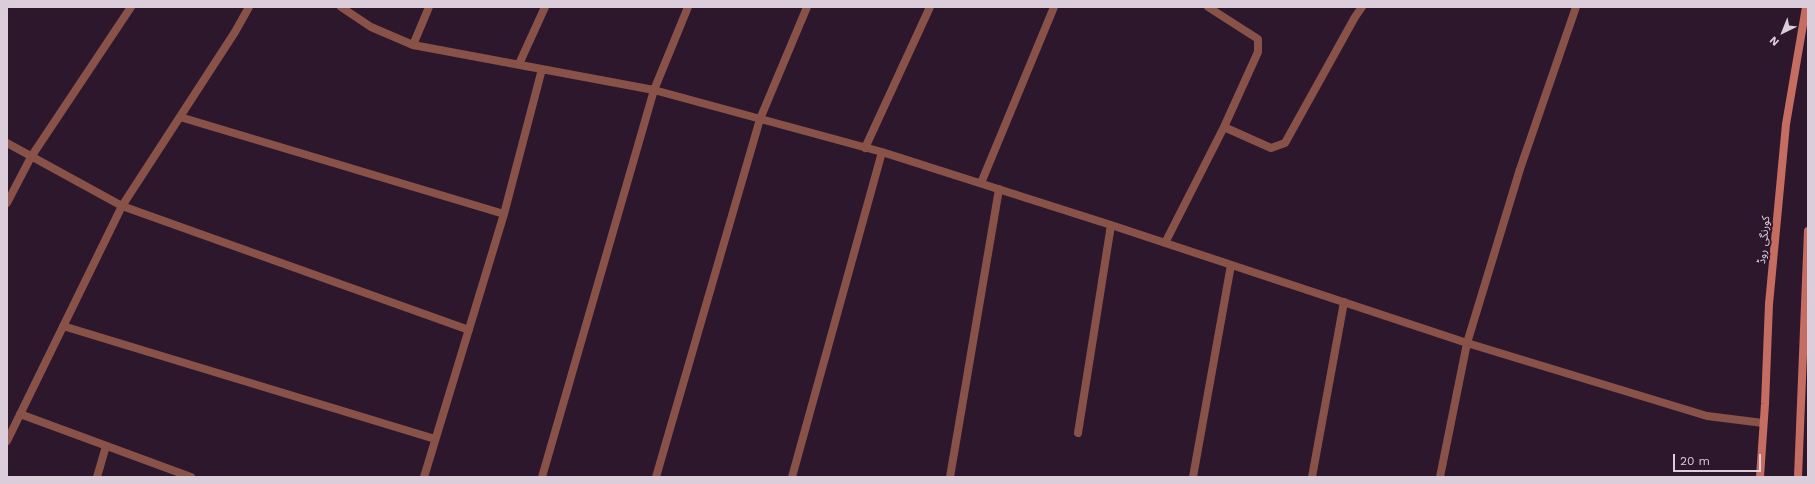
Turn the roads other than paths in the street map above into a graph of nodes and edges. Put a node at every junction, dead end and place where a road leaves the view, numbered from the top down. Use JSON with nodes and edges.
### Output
{"nodes":[{"id":1,"x":131,"y":7,"type":"edge"},
{"id":2,"x":249,"y":7,"type":"edge"},
{"id":3,"x":341,"y":7,"type":"edge"},
{"id":4,"x":429,"y":7,"type":"edge"},
{"id":5,"x":545,"y":7,"type":"edge"},
{"id":6,"x":688,"y":7,"type":"edge"},
{"id":7,"x":807,"y":7,"type":"edge"},
{"id":8,"x":930,"y":7,"type":"edge"},
{"id":9,"x":1054,"y":7,"type":"edge"},
{"id":10,"x":1208,"y":7,"type":"edge"},
{"id":11,"x":1362,"y":7,"type":"edge"},
{"id":12,"x":1576,"y":7,"type":"edge"},
{"id":13,"x":1806,"y":7,"type":"edge"},
{"id":14,"x":413,"y":45,"type":"junction"},
{"id":15,"x":519,"y":64,"type":"junction"},
{"id":16,"x":542,"y":69,"type":"junction"},
{"id":17,"x":654,"y":90,"type":"junction"},
{"id":18,"x":180,"y":117,"type":"junction"},
{"id":19,"x":760,"y":119,"type":"junction"},
{"id":20,"x":1224,"y":127,"type":"junction"},
{"id":21,"x":7,"y":143,"type":"edge"},
{"id":22,"x":865,"y":148,"type":"junction"},
{"id":23,"x":882,"y":152,"type":"junction"},
{"id":24,"x":31,"y":157,"type":"junction"},
{"id":25,"x":981,"y":184,"type":"junction"},
{"id":26,"x":999,"y":189,"type":"junction"},
{"id":27,"x":7,"y":203,"type":"edge"},
{"id":28,"x":122,"y":206,"type":"junction"},
{"id":29,"x":504,"y":214,"type":"junction"},
{"id":30,"x":1111,"y":225,"type":"junction"},
{"id":31,"x":1808,"y":231,"type":"edge"},
{"id":32,"x":1165,"y":243,"type":"junction"},
{"id":33,"x":1231,"y":265,"type":"junction"},
{"id":34,"x":1344,"y":302,"type":"junction"},
{"id":35,"x":63,"y":326,"type":"junction"},
{"id":36,"x":469,"y":330,"type":"junction"},
{"id":37,"x":1467,"y":343,"type":"junction"},
{"id":38,"x":20,"y":414,"type":"junction"},
{"id":39,"x":1763,"y":423,"type":"junction"},
{"id":40,"x":1078,"y":433,"type":"dead end"},
{"id":41,"x":435,"y":439,"type":"junction"},
{"id":42,"x":7,"y":441,"type":"edge"},
{"id":43,"x":106,"y":446,"type":"junction"},
{"id":44,"x":97,"y":477,"type":"edge"},
{"id":45,"x":191,"y":477,"type":"edge"},
{"id":46,"x":424,"y":477,"type":"edge"},
{"id":47,"x":542,"y":477,"type":"edge"},
{"id":48,"x":656,"y":477,"type":"edge"},
{"id":49,"x":792,"y":477,"type":"edge"},
{"id":50,"x":950,"y":477,"type":"edge"},
{"id":51,"x":1193,"y":477,"type":"edge"},
{"id":52,"x":1312,"y":477,"type":"edge"},
{"id":53,"x":1440,"y":477,"type":"edge"},
{"id":54,"x":1760,"y":477,"type":"edge"},
{"id":55,"x":1798,"y":477,"type":"edge"}],
"edges":[{"from":1,"to":24,"type":"street"},
{"from":2,"to":18,"type":"street"},
{"from":3,"to":14,"type":"street"},
{"from":4,"to":14,"type":"street"},
{"from":5,"to":15,"type":"street"},
{"from":6,"to":17,"type":"street"},
{"from":7,"to":19,"type":"street"},
{"from":8,"to":22,"type":"street"},
{"from":9,"to":25,"type":"street"},
{"from":10,"to":20,"type":"street"},
{"from":11,"to":20,"type":"street"},
{"from":12,"to":37,"type":"street"},
{"from":13,"to":39,"type":"main road","name":"کورنگی روڈ"},
{"from":14,"to":15,"type":"street"},
{"from":15,"to":16,"type":"street"},
{"from":16,"to":17,"type":"street"},
{"from":16,"to":29,"type":"street"},
{"from":17,"to":19,"type":"street"},
{"from":17,"to":47,"type":"street"},
{"from":18,"to":28,"type":"street"},
{"from":18,"to":29,"type":"street"},
{"from":19,"to":22,"type":"street"},
{"from":19,"to":48,"type":"street"},
{"from":20,"to":32,"type":"street"},
{"from":21,"to":24,"type":"street"},
{"from":22,"to":23,"type":"street"},
{"from":23,"to":25,"type":"street"},
{"from":23,"to":49,"type":"street"},
{"from":24,"to":27,"type":"street"},
{"from":24,"to":28,"type":"street"},
{"from":25,"to":26,"type":"street"},
{"from":26,"to":30,"type":"street"},
{"from":26,"to":50,"type":"street"},
{"from":28,"to":35,"type":"street"},
{"from":28,"to":36,"type":"street"},
{"from":29,"to":36,"type":"street"},
{"from":30,"to":32,"type":"street"},
{"from":30,"to":40,"type":"street"},
{"from":31,"to":55,"type":"main road"},
{"from":32,"to":33,"type":"street"},
{"from":33,"to":34,"type":"street"},
{"from":33,"to":51,"type":"street"},
{"from":34,"to":37,"type":"street"},
{"from":34,"to":52,"type":"street"},
{"from":35,"to":38,"type":"street"},
{"from":35,"to":41,"type":"street"},
{"from":36,"to":41,"type":"street"},
{"from":37,"to":39,"type":"street"},
{"from":37,"to":53,"type":"street"},
{"from":38,"to":42,"type":"street"},
{"from":38,"to":43,"type":"street"},
{"from":39,"to":54,"type":"main road","name":"کورنگی روڈ"},
{"from":41,"to":46,"type":"street"},
{"from":43,"to":44,"type":"street"},
{"from":43,"to":45,"type":"street"}]}
